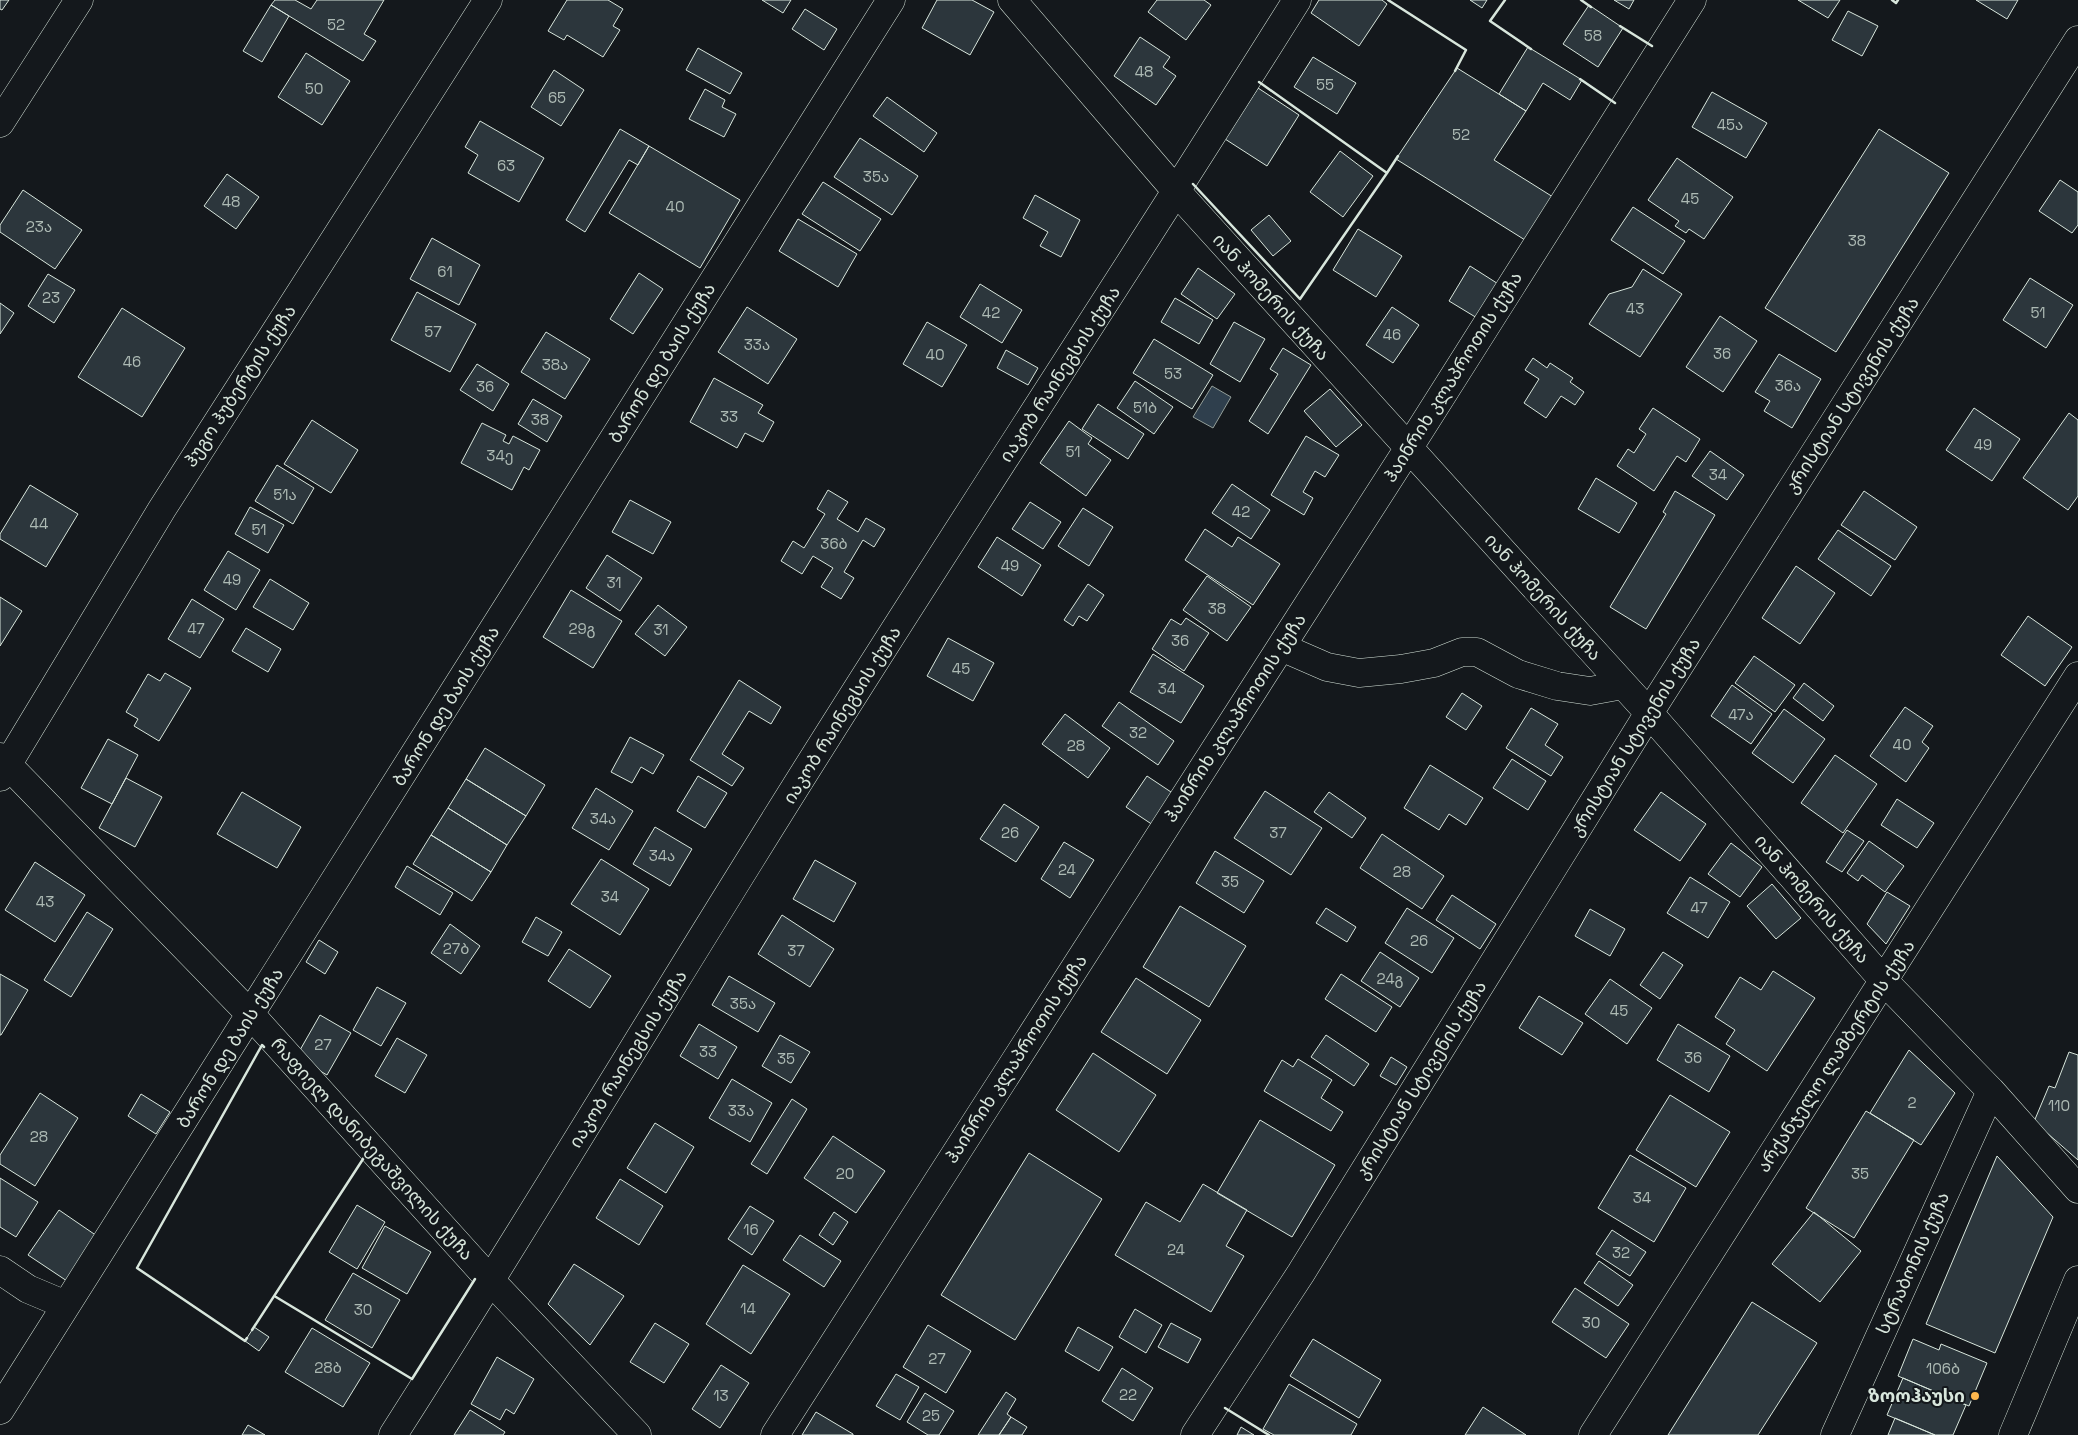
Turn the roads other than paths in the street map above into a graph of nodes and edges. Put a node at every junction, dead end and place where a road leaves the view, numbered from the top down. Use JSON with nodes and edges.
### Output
{"nodes":[{"id":1,"x":79,"y":0,"type":"edge"},
{"id":2,"x":488,"y":0,"type":"edge"},
{"id":3,"x":891,"y":0,"type":"edge"},
{"id":4,"x":1012,"y":0,"type":"edge"},
{"id":5,"x":1297,"y":0,"type":"edge"},
{"id":6,"x":1692,"y":0,"type":"edge"},
{"id":7,"x":2078,"y":40,"type":"edge"},
{"id":8,"x":0,"y":123,"type":"edge"},
{"id":9,"x":1176,"y":192,"type":"junction"},
{"id":10,"x":1408,"y":449,"type":"junction"},
{"id":11,"x":1281,"y":648,"type":"junction"},
{"id":12,"x":2078,"y":676,"type":"edge"},
{"id":13,"x":1623,"y":685,"type":"junction"},
{"id":14,"x":1649,"y":713,"type":"junction"},
{"id":15,"x":3,"y":767,"type":"edge"},
{"id":16,"x":1884,"y":981,"type":"junction"},
{"id":17,"x":251,"y":1015,"type":"junction"},
{"id":18,"x":1991,"y":1091,"type":"junction"},
{"id":19,"x":2078,"y":1189,"type":"edge"},
{"id":20,"x":0,"y":1270,"type":"edge"},
{"id":21,"x":2078,"y":1280,"type":"edge"},
{"id":22,"x":491,"y":1281,"type":"junction"},
{"id":23,"x":66,"y":1306,"type":"junction"},
{"id":24,"x":0,"y":1410,"type":"edge"},
{"id":25,"x":393,"y":1435,"type":"edge"},
{"id":26,"x":637,"y":1435,"type":"edge"},
{"id":27,"x":775,"y":1435,"type":"edge"},
{"id":28,"x":1195,"y":1435,"type":"edge"},
{"id":29,"x":1593,"y":1435,"type":"edge"},
{"id":30,"x":1835,"y":1435,"type":"edge"},
{"id":31,"x":2013,"y":1435,"type":"edge"}],
"edges":[{"from":1,"to":8,"type":"street"},
{"from":2,"to":15,"type":"street","name":"ჰუგო ჰუბერტის ქუჩა"},
{"from":3,"to":17,"type":"street","name":"ბარონ დე ბაის ქუჩა"},
{"from":4,"to":9,"type":"street","name":"იან ჰომერის ქუჩა"},
{"from":5,"to":9,"type":"street","name":"იაკობ რაინეგსის ქუჩა"},
{"from":6,"to":10,"type":"street","name":"ჰაინრიხ კლაპროთის ქუჩა"},
{"from":7,"to":14,"type":"street","name":"კრისტიან სტივენის ქუჩა"},
{"from":9,"to":10,"type":"street","name":"იან ჰომერის ქუჩა"},
{"from":9,"to":22,"type":"street","name":"იაკობ რაინეგსის ქუჩა"},
{"from":10,"to":11,"type":"street","name":"ჰაინრიხ კლაპროთის ქუჩა"},
{"from":10,"to":13,"type":"street","name":"იან ჰომერის ქუჩა"},
{"from":11,"to":13,"type":"street"},
{"from":11,"to":27,"type":"street","name":"ჰაინრიხ კლაპროთის ქუჩა"},
{"from":12,"to":16,"type":"street","name":"არქანჯელო ლამბერტის ქუჩა"},
{"from":13,"to":14,"type":"street","name":"იან ჰომერის ქუჩა"},
{"from":14,"to":16,"type":"street","name":"იან ჰომერის ქუჩა"},
{"from":14,"to":28,"type":"street","name":"კრისტიან სტივენის ქუჩა"},
{"from":15,"to":17,"type":"street","name":"რაფიელ დანიბეგაშვილის ქუჩა"},
{"from":16,"to":18,"type":"street","name":"იან ჰომერის ქუჩა"},
{"from":16,"to":29,"type":"street","name":"არქანჯელო ლამბერტის ქუჩა"},
{"from":17,"to":22,"type":"street","name":"რაფიელ დანიბეგაშვილის ქუჩა"},
{"from":17,"to":23,"type":"street","name":"ბარონ დე ბაის ქუჩა"},
{"from":18,"to":19,"type":"street","name":"იან ჰომერის ქუჩა"},
{"from":18,"to":30,"type":"street","name":"სტრაბონის ქუჩა"},
{"from":20,"to":23,"type":"street"},
{"from":21,"to":31,"type":"street"},
{"from":22,"to":25,"type":"street","name":"იაკობ რაინეგსის ქუჩა"},
{"from":22,"to":26,"type":"street","name":"რაფიელ დანიბეგაშვილის ქუჩა"},
{"from":23,"to":24,"type":"street","name":"ბარონ დე ბაის ქუჩა"}]}
